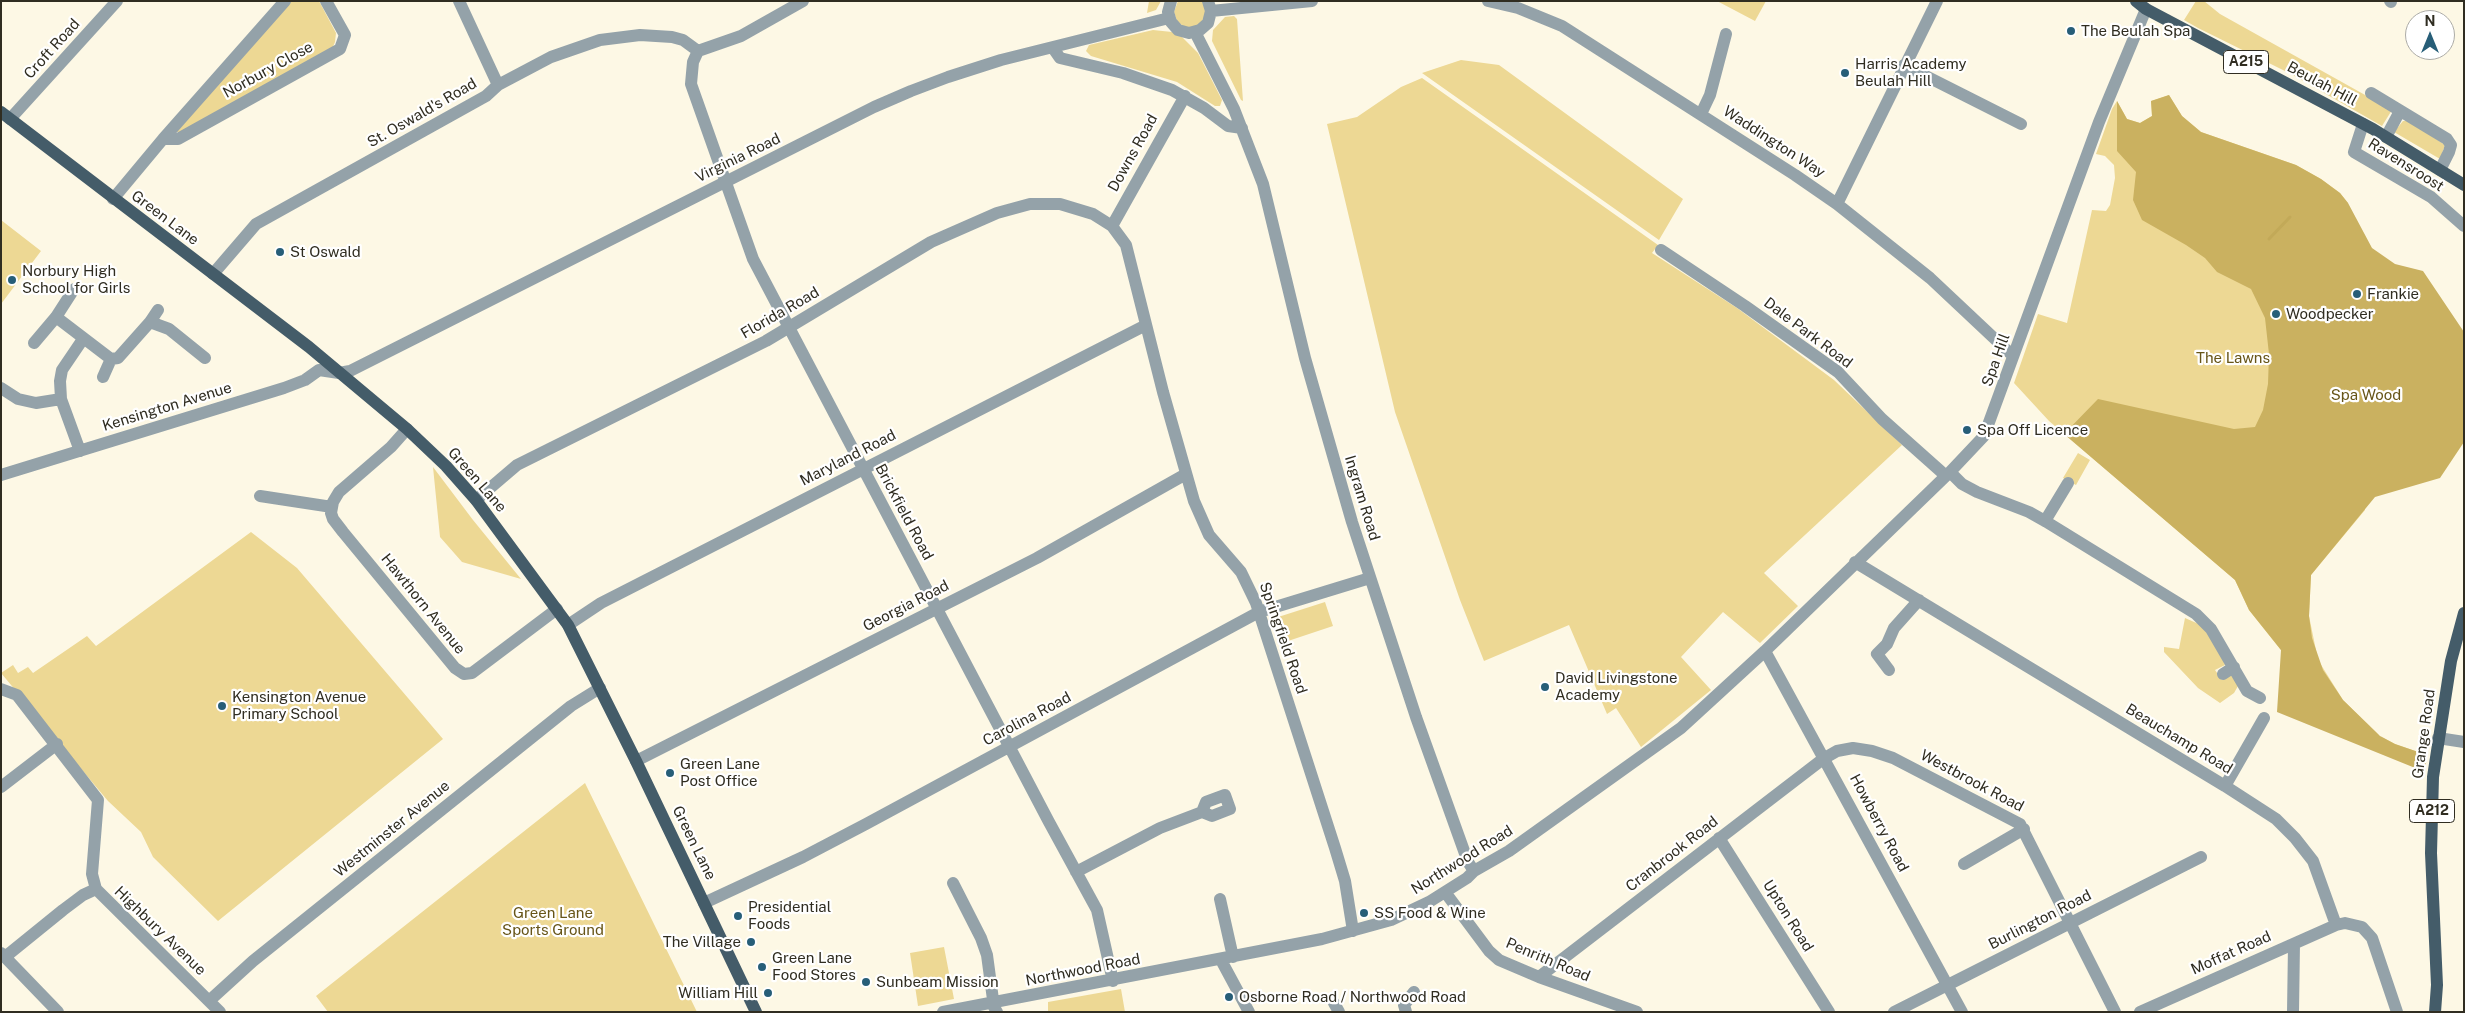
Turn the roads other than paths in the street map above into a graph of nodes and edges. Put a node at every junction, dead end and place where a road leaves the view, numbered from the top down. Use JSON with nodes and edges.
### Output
{"nodes":[{"id":1,"x":117,"y":1,"type":"edge"},
{"id":2,"x":285,"y":1,"type":"edge"},
{"id":3,"x":326,"y":1,"type":"edge"},
{"id":4,"x":458,"y":1,"type":"edge"},
{"id":5,"x":803,"y":1,"type":"edge"},
{"id":6,"x":1171,"y":1,"type":"edge"},
{"id":7,"x":1312,"y":1,"type":"edge"},
{"id":8,"x":1488,"y":1,"type":"edge"},
{"id":9,"x":1937,"y":1,"type":"edge"},
{"id":10,"x":2141,"y":5,"type":"edge"},
{"id":11,"x":1210,"y":6,"type":"edge"},
{"id":12,"x":1169,"y":18,"type":"junction"},
{"id":13,"x":1195,"y":32,"type":"junction"},
{"id":14,"x":1726,"y":34,"type":"dead end"},
{"id":15,"x":1053,"y":48,"type":"junction"},
{"id":16,"x":698,"y":51,"type":"junction"},
{"id":17,"x":1904,"y":65,"type":"junction"},
{"id":18,"x":498,"y":85,"type":"junction"},
{"id":19,"x":2371,"y":93,"type":"dead end"},
{"id":20,"x":1185,"y":96,"type":"junction"},
{"id":21,"x":2400,"y":111,"type":"junction"},
{"id":22,"x":1701,"y":114,"type":"junction"},
{"id":23,"x":6,"y":116,"type":"edge"},
{"id":24,"x":2021,"y":124,"type":"dead end"},
{"id":25,"x":2363,"y":124,"type":"junction"},
{"id":26,"x":1242,"y":128,"type":"junction"},
{"id":27,"x":2386,"y":137,"type":"junction"},
{"id":28,"x":163,"y":139,"type":"junction"},
{"id":29,"x":2440,"y":170,"type":"junction"},
{"id":30,"x":725,"y":182,"type":"junction"},
{"id":31,"x":2464,"y":185,"type":"edge"},
{"id":32,"x":113,"y":199,"type":"junction"},
{"id":33,"x":1838,"y":204,"type":"junction"},
{"id":34,"x":1112,"y":226,"type":"junction"},
{"id":35,"x":2464,"y":226,"type":"edge"},
{"id":36,"x":1660,"y":250,"type":"dead end"},
{"id":37,"x":213,"y":274,"type":"junction"},
{"id":38,"x":74,"y":289,"type":"dead end"},
{"id":39,"x":158,"y":310,"type":"dead end"},
{"id":40,"x":56,"y":317,"type":"junction"},
{"id":41,"x":150,"y":322,"type":"junction"},
{"id":42,"x":1146,"y":324,"type":"junction"},
{"id":43,"x":789,"y":328,"type":"junction"},
{"id":44,"x":83,"y":339,"type":"junction"},
{"id":45,"x":34,"y":343,"type":"dead end"},
{"id":46,"x":2014,"y":356,"type":"junction"},
{"id":47,"x":205,"y":358,"type":"dead end"},
{"id":48,"x":111,"y":359,"type":"junction"},
{"id":49,"x":339,"y":373,"type":"junction"},
{"id":50,"x":103,"y":377,"type":"dead end"},
{"id":51,"x":2,"y":389,"type":"edge"},
{"id":52,"x":61,"y":399,"type":"junction"},
{"id":53,"x":406,"y":429,"type":"junction"},
{"id":54,"x":80,"y":451,"type":"junction"},
{"id":55,"x":863,"y":468,"type":"junction"},
{"id":56,"x":1186,"y":474,"type":"junction"},
{"id":57,"x":1948,"y":474,"type":"junction"},
{"id":58,"x":1,"y":475,"type":"edge"},
{"id":59,"x":2068,"y":483,"type":"dead end"},
{"id":60,"x":260,"y":496,"type":"dead end"},
{"id":61,"x":476,"y":500,"type":"junction"},
{"id":62,"x":332,"y":507,"type":"junction"},
{"id":63,"x":2045,"y":521,"type":"junction"},
{"id":64,"x":1855,"y":562,"type":"junction"},
{"id":65,"x":1370,"y":578,"type":"junction"},
{"id":66,"x":1918,"y":600,"type":"junction"},
{"id":67,"x":557,"y":609,"type":"junction"},
{"id":68,"x":936,"y":609,"type":"junction"},
{"id":69,"x":1259,"y":612,"type":"junction"},
{"id":70,"x":2464,"y":613,"type":"edge"},
{"id":71,"x":568,"y":625,"type":"junction"},
{"id":72,"x":1766,"y":651,"type":"junction"},
{"id":73,"x":2234,"y":667,"type":"junction"},
{"id":74,"x":1889,"y":670,"type":"dead end"},
{"id":75,"x":2223,"y":674,"type":"dead end"},
{"id":76,"x":600,"y":688,"type":"junction"},
{"id":77,"x":1,"y":689,"type":"edge"},
{"id":78,"x":2260,"y":698,"type":"dead end"},
{"id":79,"x":2264,"y":718,"type":"dead end"},
{"id":80,"x":2438,"y":738,"type":"junction"},
{"id":81,"x":2464,"y":742,"type":"edge"},
{"id":82,"x":57,"y":744,"type":"junction"},
{"id":83,"x":1010,"y":747,"type":"junction"},
{"id":84,"x":1825,"y":757,"type":"junction"},
{"id":85,"x":636,"y":761,"type":"junction"},
{"id":86,"x":2225,"y":786,"type":"junction"},
{"id":87,"x":1,"y":787,"type":"edge"},
{"id":88,"x":1202,"y":812,"type":"dead end"},
{"id":89,"x":2024,"y":829,"type":"junction"},
{"id":90,"x":1719,"y":838,"type":"junction"},
{"id":91,"x":2201,"y":857,"type":"dead end"},
{"id":92,"x":1964,"y":864,"type":"dead end"},
{"id":93,"x":1474,"y":871,"type":"junction"},
{"id":94,"x":1076,"y":872,"type":"junction"},
{"id":95,"x":952,"y":884,"type":"dead end"},
{"id":96,"x":96,"y":889,"type":"junction"},
{"id":97,"x":1445,"y":892,"type":"junction"},
{"id":98,"x":1220,"y":899,"type":"dead end"},
{"id":99,"x":704,"y":902,"type":"junction"},
{"id":100,"x":2069,"y":923,"type":"junction"},
{"id":101,"x":2336,"y":925,"type":"junction"},
{"id":102,"x":1353,"y":931,"type":"junction"},
{"id":103,"x":2294,"y":944,"type":"junction"},
{"id":104,"x":3,"y":955,"type":"edge"},
{"id":105,"x":1227,"y":958,"type":"junction"},
{"id":106,"x":1539,"y":977,"type":"junction"},
{"id":107,"x":1113,"y":981,"type":"junction"},
{"id":108,"x":1947,"y":984,"type":"junction"},
{"id":109,"x":1414,"y":992,"type":"dead end"},
{"id":110,"x":208,"y":1001,"type":"junction"},
{"id":111,"x":996,"y":1007,"type":"edge"},
{"id":112,"x":58,"y":1012,"type":"edge"},
{"id":113,"x":220,"y":1012,"type":"edge"},
{"id":114,"x":756,"y":1012,"type":"edge"},
{"id":115,"x":943,"y":1012,"type":"edge"},
{"id":116,"x":1249,"y":1012,"type":"edge"},
{"id":117,"x":1406,"y":1012,"type":"edge"},
{"id":118,"x":1637,"y":1012,"type":"edge"},
{"id":119,"x":1829,"y":1012,"type":"edge"},
{"id":120,"x":1894,"y":1012,"type":"edge"},
{"id":121,"x":1962,"y":1012,"type":"edge"},
{"id":122,"x":2114,"y":1012,"type":"edge"},
{"id":123,"x":2140,"y":1012,"type":"edge"},
{"id":124,"x":2293,"y":1012,"type":"edge"},
{"id":125,"x":2397,"y":1012,"type":"edge"},
{"id":126,"x":2435,"y":1012,"type":"edge"}],
"edges":[{"from":1,"to":23,"type":"street","name":"Croft Road"},
{"from":2,"to":28,"type":"street","name":"Norbury Close"},
{"from":3,"to":28,"type":"street","name":"Norbury Close"},
{"from":4,"to":18,"type":"street"},
{"from":5,"to":16,"type":"street"},
{"from":6,"to":12,"type":"street"},
{"from":7,"to":11,"type":"street"},
{"from":8,"to":22,"type":"street","name":"Waddington Way"},
{"from":9,"to":17,"type":"street"},
{"from":10,"to":25,"type":"main road","name":"Beulah Hill","number":"A215"},
{"from":10,"to":46,"type":"street","name":"Spa Hill"},
{"from":11,"to":13,"type":"street"},
{"from":12,"to":13,"type":"street"},
{"from":12,"to":15,"type":"street","name":"Virginia Road"},
{"from":13,"to":26,"type":"street","name":"Ingram Road"},
{"from":14,"to":22,"type":"street"},
{"from":15,"to":20,"type":"street"},
{"from":15,"to":30,"type":"street","name":"Virginia Road"},
{"from":16,"to":18,"type":"street","name":"St. Oswald's Road"},
{"from":16,"to":30,"type":"street","name":"Brickfield Road"},
{"from":17,"to":24,"type":"street"},
{"from":17,"to":33,"type":"street"},
{"from":18,"to":37,"type":"street","name":"St. Oswald's Road"},
{"from":19,"to":21,"type":"street"},
{"from":20,"to":26,"type":"street"},
{"from":20,"to":34,"type":"street","name":"Downs Road"},
{"from":21,"to":27,"type":"street"},
{"from":21,"to":29,"type":"street"},
{"from":22,"to":33,"type":"street","name":"Waddington Way"},
{"from":23,"to":32,"type":"main road","name":"Green Lane"},
{"from":25,"to":27,"type":"main road","name":"Beulah Hill","number":"A215"},
{"from":25,"to":35,"type":"street","name":"Ravensroost"},
{"from":26,"to":65,"type":"street","name":"Ingram Road"},
{"from":27,"to":29,"type":"main road","name":"Beulah Hill","number":"A215"},
{"from":28,"to":32,"type":"street","name":"Norbury Close"},
{"from":29,"to":31,"type":"main road","name":"Beulah Hill","number":"A215"},
{"from":30,"to":43,"type":"street","name":"Brickfield Road"},
{"from":30,"to":49,"type":"street","name":"Virginia Road"},
{"from":32,"to":37,"type":"main road","name":"Green Lane"},
{"from":33,"to":46,"type":"street","name":"Waddington Way"},
{"from":34,"to":42,"type":"street","name":"Springfield Road"},
{"from":34,"to":43,"type":"street","name":"Florida Road"},
{"from":36,"to":57,"type":"street","name":"Dale Park Road"},
{"from":37,"to":49,"type":"main road","name":"Green Lane"},
{"from":38,"to":40,"type":"street"},
{"from":39,"to":41,"type":"street"},
{"from":40,"to":44,"type":"street"},
{"from":40,"to":45,"type":"street"},
{"from":41,"to":47,"type":"street"},
{"from":41,"to":48,"type":"street"},
{"from":42,"to":55,"type":"street","name":"Maryland Road"},
{"from":42,"to":56,"type":"street","name":"Springfield Road"},
{"from":43,"to":55,"type":"street","name":"Brickfield Road"},
{"from":43,"to":61,"type":"street","name":"Florida Road"},
{"from":44,"to":48,"type":"street"},
{"from":44,"to":52,"type":"street"},
{"from":46,"to":57,"type":"street","name":"Spa Hill"},
{"from":48,"to":50,"type":"street"},
{"from":49,"to":53,"type":"main road","name":"Green Lane"},
{"from":49,"to":54,"type":"street","name":"Kensington Avenue"},
{"from":51,"to":52,"type":"street"},
{"from":52,"to":54,"type":"street"},
{"from":53,"to":61,"type":"main road","name":"Green Lane"},
{"from":53,"to":62,"type":"street"},
{"from":54,"to":58,"type":"street","name":"Kensington Avenue"},
{"from":55,"to":68,"type":"street","name":"Brickfield Road"},
{"from":55,"to":71,"type":"street","name":"Maryland Road"},
{"from":56,"to":68,"type":"street","name":"Georgia Road"},
{"from":56,"to":69,"type":"street","name":"Springfield Road"},
{"from":57,"to":63,"type":"street"},
{"from":57,"to":64,"type":"street","name":"Spa Hill"},
{"from":59,"to":63,"type":"street"},
{"from":60,"to":62,"type":"street"},
{"from":61,"to":67,"type":"main road","name":"Green Lane"},
{"from":62,"to":67,"type":"street","name":"Hawthorn Avenue"},
{"from":63,"to":73,"type":"street"},
{"from":64,"to":66,"type":"street","name":"Beauchamp Road"},
{"from":64,"to":72,"type":"street","name":"Spa Hill"},
{"from":65,"to":69,"type":"street","name":"Carolina Road"},
{"from":65,"to":93,"type":"street","name":"Ingram Road"},
{"from":66,"to":74,"type":"street"},
{"from":66,"to":86,"type":"street","name":"Beauchamp Road"},
{"from":67,"to":71,"type":"main road","name":"Green Lane"},
{"from":68,"to":83,"type":"street","name":"Brickfield Road"},
{"from":68,"to":85,"type":"street","name":"Georgia Road"},
{"from":69,"to":83,"type":"street","name":"Carolina Road"},
{"from":69,"to":102,"type":"street","name":"Springfield Road"},
{"from":70,"to":80,"type":"main road","name":"Grange Road","number":"A212"},
{"from":71,"to":76,"type":"main road","name":"Green Lane"},
{"from":72,"to":84,"type":"street","name":"Howberry Road"},
{"from":72,"to":93,"type":"street","name":"Northwood Road"},
{"from":73,"to":75,"type":"street"},
{"from":73,"to":78,"type":"street"},
{"from":76,"to":85,"type":"main road","name":"Green Lane"},
{"from":76,"to":110,"type":"street","name":"Westminster Avenue"},
{"from":77,"to":82,"type":"street"},
{"from":79,"to":86,"type":"street"},
{"from":80,"to":81,"type":"street"},
{"from":80,"to":126,"type":"main road","name":"Grange Road","number":"A212"},
{"from":82,"to":87,"type":"street"},
{"from":82,"to":96,"type":"street"},
{"from":83,"to":94,"type":"street","name":"Brickfield Road"},
{"from":83,"to":99,"type":"street","name":"Carolina Road"},
{"from":84,"to":89,"type":"street","name":"Westbrook Road"},
{"from":84,"to":90,"type":"street","name":"Cranbrook Road"},
{"from":84,"to":108,"type":"street","name":"Howberry Road"},
{"from":85,"to":99,"type":"main road","name":"Green Lane"},
{"from":86,"to":101,"type":"street","name":"Beauchamp Road"},
{"from":88,"to":94,"type":"street"},
{"from":89,"to":92,"type":"street"},
{"from":89,"to":100,"type":"street","name":"Westbrook Road"},
{"from":90,"to":106,"type":"street","name":"Cranbrook Road"},
{"from":90,"to":119,"type":"street","name":"Upton Road"},
{"from":91,"to":100,"type":"street","name":"Burlington Road"},
{"from":93,"to":97,"type":"street","name":"Northwood Road"},
{"from":94,"to":107,"type":"street","name":"Brickfield Road"},
{"from":95,"to":111,"type":"street"},
{"from":96,"to":104,"type":"street","name":"Highbury Avenue"},
{"from":96,"to":110,"type":"street","name":"Highbury Avenue"},
{"from":97,"to":102,"type":"street","name":"Northwood Road"},
{"from":97,"to":106,"type":"street","name":"Penrith Road"},
{"from":98,"to":105,"type":"street"},
{"from":99,"to":114,"type":"main road","name":"Green Lane"},
{"from":100,"to":108,"type":"street","name":"Burlington Road"},
{"from":100,"to":122,"type":"street","name":"Westbrook Road"},
{"from":101,"to":103,"type":"street","name":"Moffat Road"},
{"from":101,"to":125,"type":"street"},
{"from":102,"to":105,"type":"street","name":"Northwood Road"},
{"from":103,"to":123,"type":"street","name":"Moffat Road"},
{"from":103,"to":124,"type":"street"},
{"from":104,"to":112,"type":"street"},
{"from":105,"to":107,"type":"street","name":"Northwood Road"},
{"from":105,"to":116,"type":"street"},
{"from":106,"to":118,"type":"street","name":"Penrith Road"},
{"from":107,"to":111,"type":"street","name":"Northwood Road"},
{"from":108,"to":120,"type":"street","name":"Burlington Road"},
{"from":108,"to":121,"type":"street","name":"Howberry Road"},
{"from":109,"to":117,"type":"street"},
{"from":110,"to":113,"type":"street","name":"Highbury Avenue"},
{"from":111,"to":115,"type":"street","name":"Northwood Road"}]}
